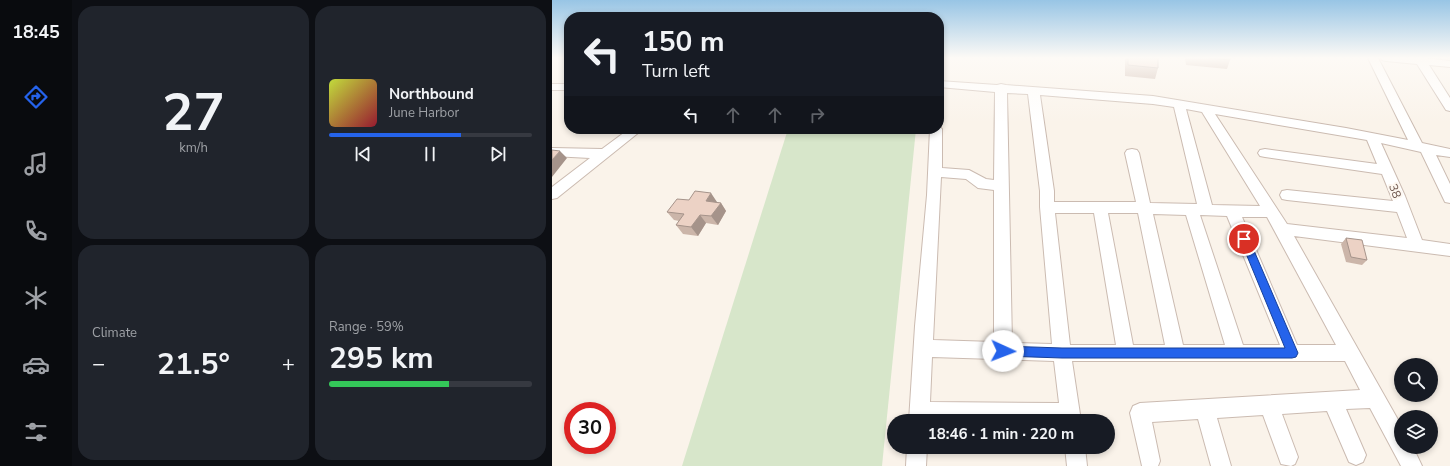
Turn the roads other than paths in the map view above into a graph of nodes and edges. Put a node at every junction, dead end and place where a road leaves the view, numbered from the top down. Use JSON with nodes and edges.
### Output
{"nodes":[{"id":1,"x":1385,"y":80,"type":"edge"},
{"id":2,"x":1433,"y":80,"type":"edge"},
{"id":3,"x":944,"y":84,"type":"edge"},
{"id":4,"x":564,"y":86,"type":"edge"},
{"id":5,"x":552,"y":87,"type":"edge"},
{"id":6,"x":1001,"y":87,"type":"junction"},
{"id":7,"x":1033,"y":90,"type":"junction"},
{"id":8,"x":1179,"y":105,"type":"junction"},
{"id":9,"x":1450,"y":107,"type":"edge"},
{"id":10,"x":1206,"y":109,"type":"junction"},
{"id":11,"x":630,"y":134,"type":"edge"},
{"id":12,"x":936,"y":134,"type":"edge"},
{"id":13,"x":1372,"y":137,"type":"junction"},
{"id":14,"x":1422,"y":147,"type":"junction"},
{"id":15,"x":552,"y":152,"type":"edge"},
{"id":16,"x":1132,"y":153,"type":"dead end"},
{"id":17,"x":1450,"y":153,"type":"edge"},
{"id":18,"x":604,"y":154,"type":"junction"},
{"id":19,"x":1265,"y":154,"type":"dead end"},
{"id":20,"x":1387,"y":170,"type":"junction"},
{"id":21,"x":934,"y":172,"type":"junction"},
{"id":22,"x":1001,"y":186,"type":"junction"},
{"id":23,"x":555,"y":189,"type":"edge"},
{"id":24,"x":1287,"y":195,"type":"dead end"},
{"id":25,"x":1450,"y":198,"type":"edge"},
{"id":26,"x":1046,"y":207,"type":"junction"},
{"id":27,"x":1100,"y":207,"type":"junction"},
{"id":28,"x":1401,"y":207,"type":"junction"},
{"id":29,"x":1144,"y":208,"type":"junction"},
{"id":30,"x":1199,"y":210,"type":"junction"},
{"id":31,"x":1232,"y":211,"type":"junction"},
{"id":32,"x":1271,"y":212,"type":"junction"},
{"id":33,"x":1282,"y":229,"type":"junction"},
{"id":34,"x":1417,"y":246,"type":"junction"},
{"id":35,"x":1450,"y":250,"type":"edge"},
{"id":36,"x":924,"y":348,"type":"junction"},
{"id":37,"x":1003,"y":351,"type":"junction"},
{"id":38,"x":1062,"y":353,"type":"junction"},
{"id":39,"x":1126,"y":353,"type":"junction"},
{"id":40,"x":1176,"y":353,"type":"junction"},
{"id":41,"x":1237,"y":353,"type":"junction"},
{"id":42,"x":1292,"y":353,"type":"junction"},
{"id":43,"x":1351,"y":353,"type":"junction"},
{"id":44,"x":1376,"y":398,"type":"junction"},
{"id":45,"x":1333,"y":401,"type":"junction"},
{"id":46,"x":1269,"y":405,"type":"junction"},
{"id":47,"x":1205,"y":409,"type":"junction"},
{"id":48,"x":919,"y":414,"type":"edge"},
{"id":49,"x":1071,"y":414,"type":"edge"},
{"id":50,"x":1394,"y":433,"type":"edge"},
{"id":51,"x":917,"y":454,"type":"edge"},
{"id":52,"x":1076,"y":454,"type":"edge"},
{"id":53,"x":1405,"y":454,"type":"edge"},
{"id":54,"x":1356,"y":455,"type":"dead end"},
{"id":55,"x":1288,"y":457,"type":"dead end"},
{"id":56,"x":1150,"y":460,"type":"dead end"},
{"id":57,"x":916,"y":466,"type":"edge"},
{"id":58,"x":1077,"y":466,"type":"edge"},
{"id":59,"x":1221,"y":466,"type":"edge"},
{"id":60,"x":1412,"y":466,"type":"edge"}],
"edges":[{"from":1,"to":14,"type":"street"},
{"from":2,"to":9,"type":"street"},
{"from":3,"to":6,"type":"street"},
{"from":4,"to":5,"type":"street"},
{"from":6,"to":7,"type":"street"},
{"from":6,"to":22,"type":"street"},
{"from":7,"to":8,"type":"street"},
{"from":7,"to":26,"type":"street"},
{"from":8,"to":10,"type":"street"},
{"from":8,"to":30,"type":"street"},
{"from":10,"to":13,"type":"street"},
{"from":10,"to":32,"type":"street"},
{"from":11,"to":18,"type":"street"},
{"from":12,"to":21,"type":"street"},
{"from":13,"to":14,"type":"street"},
{"from":13,"to":20,"type":"street","name":"38"},
{"from":14,"to":17,"type":"street"},
{"from":14,"to":25,"type":"street"},
{"from":15,"to":18,"type":"street"},
{"from":16,"to":29,"type":"street"},
{"from":18,"to":23,"type":"street"},
{"from":19,"to":20,"type":"street"},
{"from":20,"to":28,"type":"street","name":"38"},
{"from":21,"to":22,"type":"street"},
{"from":21,"to":36,"type":"street"},
{"from":22,"to":37,"type":"street"},
{"from":24,"to":28,"type":"street"},
{"from":26,"to":27,"type":"street"},
{"from":26,"to":38,"type":"street"},
{"from":27,"to":29,"type":"street"},
{"from":27,"to":39,"type":"street"},
{"from":28,"to":34,"type":"street","name":"38"},
{"from":29,"to":30,"type":"street"},
{"from":29,"to":40,"type":"street"},
{"from":30,"to":31,"type":"street"},
{"from":30,"to":41,"type":"street"},
{"from":31,"to":32,"type":"street"},
{"from":31,"to":42,"type":"street"},
{"from":32,"to":33,"type":"street"},
{"from":33,"to":34,"type":"street"},
{"from":33,"to":43,"type":"street"},
{"from":34,"to":35,"type":"street"},
{"from":36,"to":37,"type":"street"},
{"from":36,"to":48,"type":"street"},
{"from":37,"to":38,"type":"street"},
{"from":38,"to":39,"type":"street"},
{"from":38,"to":49,"type":"street"},
{"from":39,"to":40,"type":"street"},
{"from":40,"to":41,"type":"street"},
{"from":41,"to":42,"type":"street"},
{"from":42,"to":43,"type":"street"},
{"from":43,"to":44,"type":"street"},
{"from":44,"to":45,"type":"street"},
{"from":44,"to":50,"type":"street"},
{"from":45,"to":46,"type":"street"},
{"from":45,"to":54,"type":"street"},
{"from":46,"to":47,"type":"street"},
{"from":46,"to":55,"type":"street"},
{"from":47,"to":56,"type":"street"},
{"from":47,"to":59,"type":"street"},
{"from":51,"to":57,"type":"street"},
{"from":52,"to":58,"type":"street"},
{"from":53,"to":60,"type":"street"}]}
